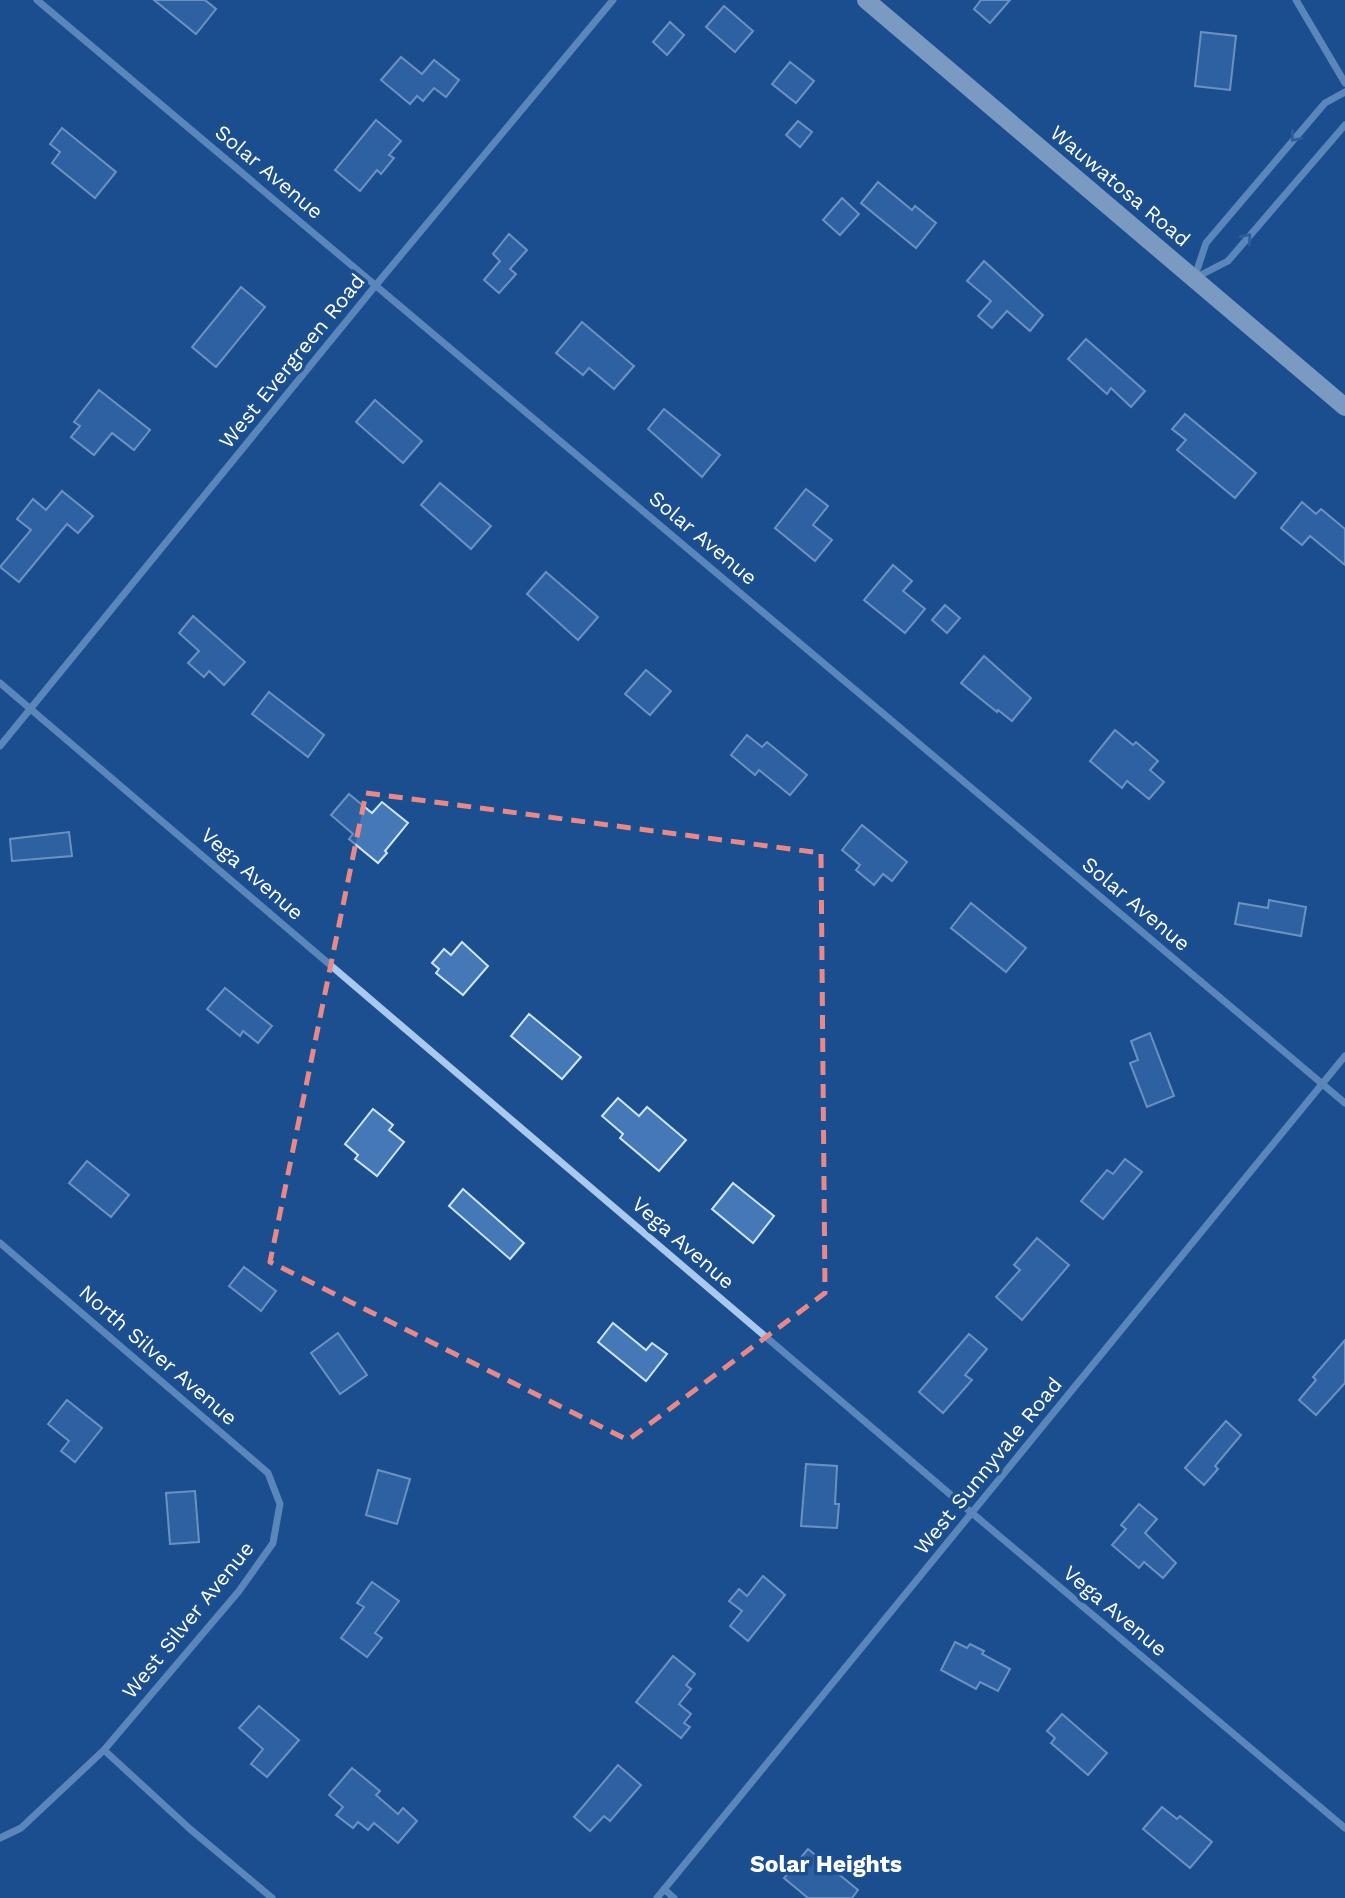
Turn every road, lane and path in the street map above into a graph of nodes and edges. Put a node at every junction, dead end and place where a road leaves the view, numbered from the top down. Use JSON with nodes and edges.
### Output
{"nodes":[{"id":1,"x":37,"y":0,"type":"edge"},
{"id":2,"x":613,"y":0,"type":"edge"},
{"id":3,"x":866,"y":0,"type":"edge"},
{"id":4,"x":1296,"y":0,"type":"edge"},
{"id":5,"x":1345,"y":83,"type":"edge"},
{"id":6,"x":1345,"y":92,"type":"edge"},
{"id":7,"x":1345,"y":125,"type":"edge"},
{"id":8,"x":1194,"y":279,"type":"junction"},
{"id":9,"x":376,"y":285,"type":"junction"},
{"id":10,"x":1345,"y":407,"type":"edge"},
{"id":11,"x":0,"y":683,"type":"edge"},
{"id":12,"x":31,"y":709,"type":"junction"},
{"id":13,"x":0,"y":747,"type":"edge"},
{"id":14,"x":1345,"y":1056,"type":"edge"},
{"id":15,"x":1322,"y":1084,"type":"junction"},
{"id":16,"x":1345,"y":1103,"type":"edge"},
{"id":17,"x":0,"y":1243,"type":"edge"},
{"id":18,"x":280,"y":1504,"type":"joint"},
{"id":19,"x":972,"y":1513,"type":"junction"},
{"id":20,"x":104,"y":1750,"type":"junction"},
{"id":21,"x":1345,"y":1828,"type":"edge"},
{"id":22,"x":0,"y":1838,"type":"edge"},
{"id":23,"x":664,"y":1889,"type":"junction"},
{"id":24,"x":272,"y":1898,"type":"edge"},
{"id":25,"x":657,"y":1898,"type":"edge"},
{"id":26,"x":674,"y":1898,"type":"edge"}],
"edges":[{"from":1,"to":9,"type":"street","name":"Solar Avenue"},
{"from":2,"to":9,"type":"street","name":"West Evergreen Road"},
{"from":3,"to":8,"type":"main road","name":"Wauwatosa Road"},
{"from":4,"to":5,"type":"street"},
{"from":6,"to":8,"type":"street","one_way":true},
{"from":8,"to":7,"type":"street","one_way":true},
{"from":8,"to":10,"type":"main road","name":"Wauwatosa Road"},
{"from":9,"to":12,"type":"street","name":"West Evergreen Road"},
{"from":9,"to":15,"type":"street","name":"Solar Avenue"},
{"from":11,"to":12,"type":"street","name":"Vega Avenue"},
{"from":12,"to":13,"type":"street","name":"West Evergreen Road"},
{"from":12,"to":19,"type":"street","name":"Vega Avenue"},
{"from":14,"to":15,"type":"street","name":"West Sunnyvale Road"},
{"from":15,"to":16,"type":"street","name":"Solar Avenue"},
{"from":15,"to":19,"type":"street","name":"West Sunnyvale Road"},
{"from":17,"to":18,"type":"street","name":"North Silver Avenue"},
{"from":18,"to":20,"type":"street","name":"West Silver Avenue"},
{"from":19,"to":21,"type":"street","name":"Vega Avenue"},
{"from":19,"to":23,"type":"street","name":"West Sunnyvale Road"},
{"from":20,"to":22,"type":"street","name":"West Silver Avenue"},
{"from":20,"to":24,"type":"street"},
{"from":23,"to":25,"type":"street","name":"West Sunnyvale Road"},
{"from":23,"to":26,"type":"street"}]}
